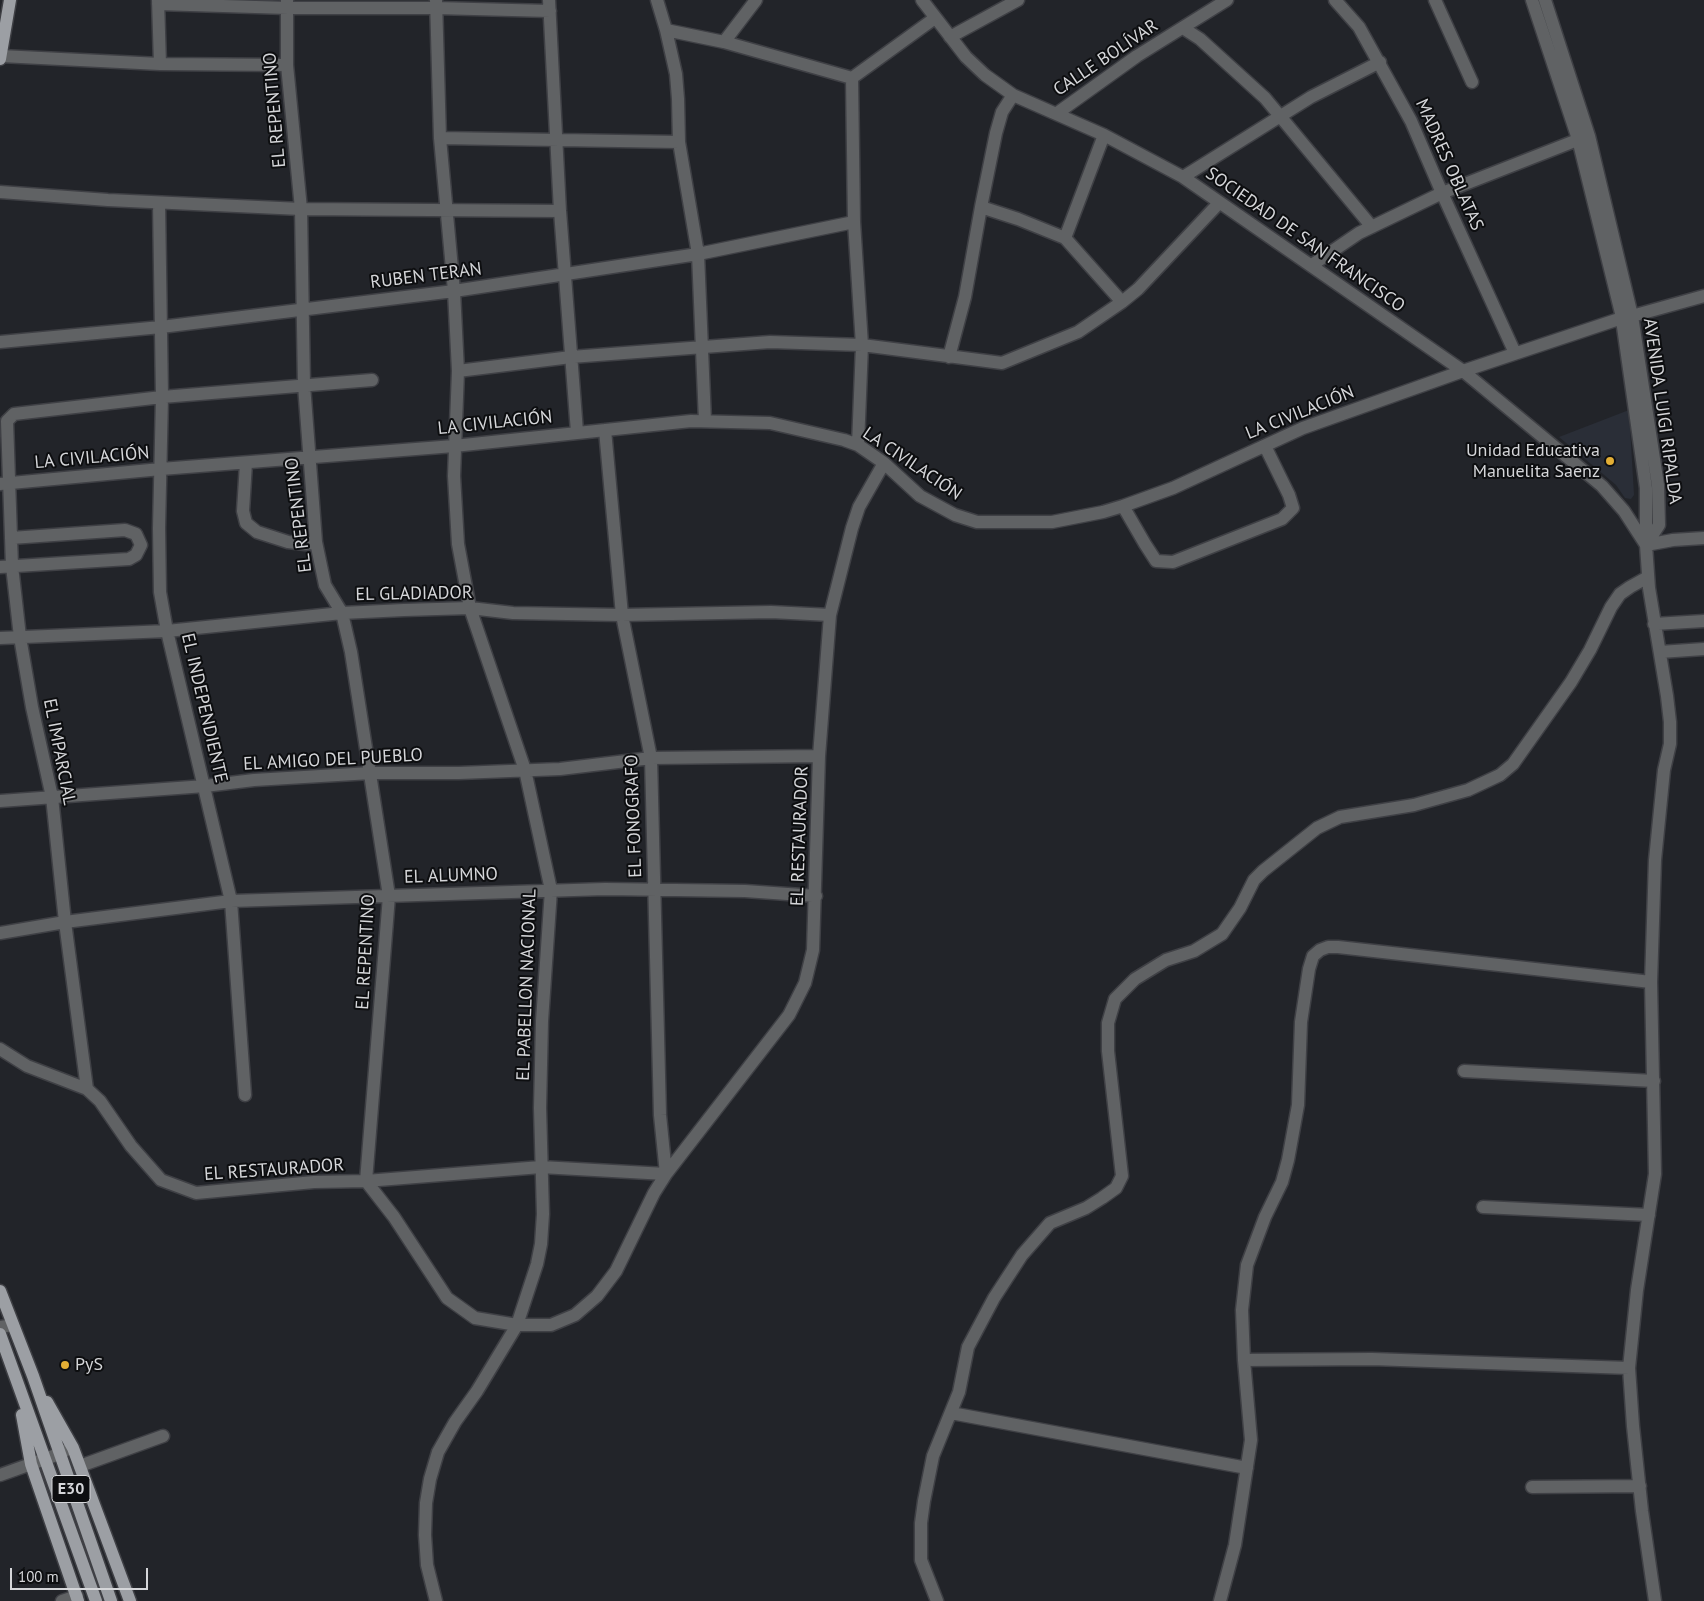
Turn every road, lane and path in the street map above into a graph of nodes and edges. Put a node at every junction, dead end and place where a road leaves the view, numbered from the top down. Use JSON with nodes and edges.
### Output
{"nodes":[{"id":1,"x":657,"y":0,"type":"edge"},
{"id":2,"x":756,"y":0,"type":"edge"},
{"id":3,"x":922,"y":0,"type":"edge"},
{"id":4,"x":1018,"y":0,"type":"edge"},
{"id":5,"x":1226,"y":0,"type":"edge"},
{"id":6,"x":1335,"y":0,"type":"edge"},
{"id":7,"x":1435,"y":0,"type":"edge"},
{"id":8,"x":1532,"y":0,"type":"edge"},
{"id":9,"x":1544,"y":0,"type":"edge"},
{"id":10,"x":158,"y":2,"type":"edge"},
{"id":11,"x":288,"y":4,"type":"edge"},
{"id":12,"x":436,"y":4,"type":"edge"},
{"id":13,"x":6,"y":5,"type":"edge"},
{"id":14,"x":549,"y":5,"type":"edge"},
{"id":15,"x":935,"y":18,"type":"junction"},
{"id":16,"x":1183,"y":28,"type":"junction"},
{"id":17,"x":666,"y":30,"type":"junction"},
{"id":18,"x":950,"y":37,"type":"junction"},
{"id":19,"x":724,"y":42,"type":"junction"},
{"id":20,"x":0,"y":57,"type":"edge"},
{"id":21,"x":1380,"y":62,"type":"junction"},
{"id":22,"x":160,"y":64,"type":"junction"},
{"id":23,"x":287,"y":65,"type":"junction"},
{"id":24,"x":852,"y":78,"type":"junction"},
{"id":25,"x":1472,"y":82,"type":"dead end"},
{"id":26,"x":1013,"y":95,"type":"junction"},
{"id":27,"x":1056,"y":114,"type":"junction"},
{"id":28,"x":1281,"y":117,"type":"junction"},
{"id":29,"x":1104,"y":136,"type":"junction"},
{"id":30,"x":440,"y":138,"type":"junction"},
{"id":31,"x":1583,"y":138,"type":"junction"},
{"id":32,"x":556,"y":139,"type":"junction"},
{"id":33,"x":680,"y":142,"type":"junction"},
{"id":34,"x":1183,"y":177,"type":"junction"},
{"id":35,"x":0,"y":192,"type":"edge"},
{"id":36,"x":1442,"y":193,"type":"junction"},
{"id":37,"x":159,"y":203,"type":"junction"},
{"id":38,"x":1219,"y":203,"type":"junction"},
{"id":39,"x":981,"y":207,"type":"junction"},
{"id":40,"x":301,"y":209,"type":"junction"},
{"id":41,"x":446,"y":210,"type":"junction"},
{"id":42,"x":560,"y":211,"type":"junction"},
{"id":43,"x":854,"y":222,"type":"junction"},
{"id":44,"x":1372,"y":227,"type":"junction"},
{"id":45,"x":1065,"y":238,"type":"junction"},
{"id":46,"x":698,"y":254,"type":"junction"},
{"id":47,"x":1312,"y":265,"type":"junction"},
{"id":48,"x":565,"y":273,"type":"junction"},
{"id":49,"x":454,"y":291,"type":"junction"},
{"id":50,"x":1704,"y":296,"type":"edge"},
{"id":51,"x":1122,"y":302,"type":"junction"},
{"id":52,"x":302,"y":309,"type":"junction"},
{"id":53,"x":1627,"y":317,"type":"junction"},
{"id":54,"x":161,"y":327,"type":"junction"},
{"id":55,"x":0,"y":342,"type":"edge"},
{"id":56,"x":862,"y":345,"type":"junction"},
{"id":57,"x":702,"y":346,"type":"junction"},
{"id":58,"x":1515,"y":353,"type":"junction"},
{"id":59,"x":571,"y":357,"type":"junction"},
{"id":60,"x":949,"y":357,"type":"junction"},
{"id":61,"x":458,"y":371,"type":"junction"},
{"id":62,"x":1464,"y":371,"type":"junction"},
{"id":63,"x":372,"y":380,"type":"dead end"},
{"id":64,"x":304,"y":385,"type":"junction"},
{"id":65,"x":162,"y":397,"type":"junction"},
{"id":66,"x":705,"y":421,"type":"junction"},
{"id":67,"x":605,"y":430,"type":"junction"},
{"id":68,"x":577,"y":432,"type":"junction"},
{"id":69,"x":858,"y":445,"type":"junction"},
{"id":70,"x":454,"y":446,"type":"junction"},
{"id":71,"x":1265,"y":446,"type":"junction"},
{"id":72,"x":310,"y":458,"type":"junction"},
{"id":73,"x":246,"y":463,"type":"junction"},
{"id":74,"x":884,"y":463,"type":"junction"},
{"id":75,"x":161,"y":469,"type":"junction"},
{"id":76,"x":5,"y":484,"type":"edge"},
{"id":77,"x":1123,"y":506,"type":"junction"},
{"id":78,"x":5,"y":521,"type":"edge"},
{"id":79,"x":11,"y":538,"type":"junction"},
{"id":80,"x":1704,"y":538,"type":"edge"},
{"id":81,"x":316,"y":542,"type":"junction"},
{"id":82,"x":1646,"y":545,"type":"junction"},
{"id":83,"x":6,"y":567,"type":"edge"},
{"id":84,"x":1648,"y":577,"type":"junction"},
{"id":85,"x":470,"y":608,"type":"junction"},
{"id":86,"x":342,"y":613,"type":"junction"},
{"id":87,"x":622,"y":615,"type":"junction"},
{"id":88,"x":830,"y":615,"type":"junction"},
{"id":89,"x":1704,"y":621,"type":"edge"},
{"id":90,"x":1654,"y":624,"type":"junction"},
{"id":91,"x":167,"y":631,"type":"junction"},
{"id":92,"x":20,"y":637,"type":"junction"},
{"id":93,"x":0,"y":638,"type":"edge"},
{"id":94,"x":1704,"y":649,"type":"edge"},
{"id":95,"x":1660,"y":652,"type":"junction"},
{"id":96,"x":819,"y":756,"type":"junction"},
{"id":97,"x":651,"y":758,"type":"junction"},
{"id":98,"x":525,"y":770,"type":"junction"},
{"id":99,"x":371,"y":773,"type":"junction"},
{"id":100,"x":204,"y":786,"type":"junction"},
{"id":101,"x":52,"y":797,"type":"junction"},
{"id":102,"x":0,"y":801,"type":"edge"},
{"id":103,"x":551,"y":890,"type":"junction"},
{"id":104,"x":654,"y":890,"type":"junction"},
{"id":105,"x":388,"y":896,"type":"junction"},
{"id":106,"x":816,"y":896,"type":"junction"},
{"id":107,"x":231,"y":901,"type":"junction"},
{"id":108,"x":65,"y":922,"type":"junction"},
{"id":109,"x":0,"y":932,"type":"edge"},
{"id":110,"x":1651,"y":982,"type":"junction"},
{"id":111,"x":0,"y":1049,"type":"edge"},
{"id":112,"x":1464,"y":1071,"type":"dead end"},
{"id":113,"x":1654,"y":1081,"type":"junction"},
{"id":114,"x":87,"y":1089,"type":"junction"},
{"id":115,"x":245,"y":1095,"type":"dead end"},
{"id":116,"x":541,"y":1168,"type":"junction"},
{"id":117,"x":666,"y":1174,"type":"junction"},
{"id":118,"x":366,"y":1181,"type":"junction"},
{"id":119,"x":1483,"y":1207,"type":"dead end"},
{"id":120,"x":1650,"y":1215,"type":"junction"},
{"id":121,"x":0,"y":1291,"type":"edge"},
{"id":122,"x":517,"y":1325,"type":"junction"},
{"id":123,"x":6,"y":1326,"type":"edge"},
{"id":124,"x":0,"y":1334,"type":"edge"},
{"id":125,"x":1244,"y":1360,"type":"junction"},
{"id":126,"x":1629,"y":1368,"type":"junction"},
{"id":127,"x":33,"y":1376,"type":"junction"},
{"id":128,"x":16,"y":1383,"type":"junction"},
{"id":129,"x":951,"y":1412,"type":"junction"},
{"id":130,"x":163,"y":1436,"type":"dead end"},
{"id":131,"x":72,"y":1447,"type":"junction"},
{"id":132,"x":59,"y":1454,"type":"junction"},
{"id":133,"x":46,"y":1459,"type":"junction"},
{"id":134,"x":31,"y":1464,"type":"junction"},
{"id":135,"x":80,"y":1466,"type":"junction"},
{"id":136,"x":1247,"y":1468,"type":"junction"},
{"id":137,"x":0,"y":1475,"type":"edge"},
{"id":138,"x":1640,"y":1486,"type":"junction"},
{"id":139,"x":1532,"y":1488,"type":"dead end"},
{"id":140,"x":78,"y":1599,"type":"edge"},
{"id":141,"x":62,"y":1601,"type":"edge"},
{"id":142,"x":96,"y":1601,"type":"edge"},
{"id":143,"x":111,"y":1601,"type":"edge"},
{"id":144,"x":130,"y":1601,"type":"edge"},
{"id":145,"x":436,"y":1601,"type":"edge"},
{"id":146,"x":937,"y":1601,"type":"edge"},
{"id":147,"x":1220,"y":1601,"type":"edge"},
{"id":148,"x":1655,"y":1601,"type":"edge"}],
"edges":[{"from":1,"to":17,"type":"street"},
{"from":2,"to":19,"type":"street"},
{"from":3,"to":15,"type":"street","name":"SOCIEDAD DE SAN FRANCISCO"},
{"from":4,"to":18,"type":"street"},
{"from":5,"to":16,"type":"street","name":"CALLE BOLÍVAR"},
{"from":6,"to":21,"type":"street","name":"MADRES OBLATAS"},
{"from":7,"to":25,"type":"street"},
{"from":8,"to":31,"type":"street","name":"AVENIDA LUIGI RIPALDA"},
{"from":9,"to":31,"type":"street","name":"AVENIDA LUIGI RIPALDA"},
{"from":10,"to":11,"type":"street"},
{"from":10,"to":22,"type":"street"},
{"from":11,"to":12,"type":"street"},
{"from":11,"to":23,"type":"street","name":"EL REPENTINO"},
{"from":12,"to":14,"type":"street"},
{"from":12,"to":30,"type":"street","name":"EL PABELLON NACIONAL"},
{"from":13,"to":20,"type":"main road"},
{"from":14,"to":32,"type":"street"},
{"from":15,"to":18,"type":"street","name":"SOCIEDAD DE SAN FRANCISCO"},
{"from":15,"to":24,"type":"street"},
{"from":16,"to":27,"type":"street","name":"CALLE BOLÍVAR"},
{"from":16,"to":28,"type":"street"},
{"from":17,"to":19,"type":"street"},
{"from":17,"to":33,"type":"street"},
{"from":18,"to":26,"type":"street","name":"SOCIEDAD DE SAN FRANCISCO"},
{"from":19,"to":24,"type":"street"},
{"from":20,"to":22,"type":"street"},
{"from":21,"to":28,"type":"street"},
{"from":21,"to":36,"type":"street","name":"MADRES OBLATAS"},
{"from":22,"to":23,"type":"street"},
{"from":23,"to":40,"type":"street","name":"EL REPENTINO"},
{"from":24,"to":43,"type":"street"},
{"from":26,"to":27,"type":"street","name":"SOCIEDAD DE SAN FRANCISCO"},
{"from":26,"to":39,"type":"street"},
{"from":27,"to":29,"type":"street","name":"SOCIEDAD DE SAN FRANCISCO"},
{"from":28,"to":34,"type":"street"},
{"from":28,"to":44,"type":"street"},
{"from":29,"to":34,"type":"street","name":"SOCIEDAD DE SAN FRANCISCO"},
{"from":29,"to":45,"type":"street"},
{"from":30,"to":32,"type":"street"},
{"from":30,"to":41,"type":"street","name":"EL PABELLON NACIONAL"},
{"from":31,"to":36,"type":"street"},
{"from":31,"to":53,"type":"street","name":"AVENIDA LUIGI RIPALDA"},
{"from":32,"to":33,"type":"street"},
{"from":32,"to":42,"type":"street"},
{"from":33,"to":46,"type":"street"},
{"from":34,"to":38,"type":"street","name":"SOCIEDAD DE SAN FRANCISCO"},
{"from":35,"to":37,"type":"street"},
{"from":36,"to":44,"type":"street"},
{"from":36,"to":58,"type":"street","name":"MADRES OBLATAS"},
{"from":37,"to":40,"type":"street"},
{"from":37,"to":54,"type":"street","name":"EL INDEPENDIENTE"},
{"from":38,"to":47,"type":"street","name":"SOCIEDAD DE SAN FRANCISCO"},
{"from":38,"to":51,"type":"street"},
{"from":39,"to":45,"type":"street"},
{"from":39,"to":60,"type":"street"},
{"from":40,"to":41,"type":"street"},
{"from":40,"to":52,"type":"street","name":"EL REPENTINO"},
{"from":41,"to":42,"type":"street"},
{"from":41,"to":49,"type":"street","name":"EL PABELLON NACIONAL"},
{"from":42,"to":48,"type":"street"},
{"from":43,"to":46,"type":"street","name":"RUBEN TERAN"},
{"from":43,"to":56,"type":"street"},
{"from":44,"to":47,"type":"street"},
{"from":45,"to":51,"type":"street"},
{"from":46,"to":48,"type":"street","name":"RUBEN TERAN"},
{"from":46,"to":57,"type":"street"},
{"from":47,"to":62,"type":"street","name":"SOCIEDAD DE SAN FRANCISCO"},
{"from":48,"to":49,"type":"street","name":"RUBEN TERAN"},
{"from":48,"to":59,"type":"street"},
{"from":49,"to":52,"type":"street","name":"RUBEN TERAN"},
{"from":49,"to":61,"type":"street","name":"EL PABELLON NACIONAL"},
{"from":50,"to":53,"type":"street","name":"LA CIVILACIÓN"},
{"from":51,"to":60,"type":"street"},
{"from":52,"to":54,"type":"street","name":"RUBEN TERAN"},
{"from":52,"to":64,"type":"street","name":"EL REPENTINO"},
{"from":53,"to":58,"type":"street","name":"LA CIVILACIÓN"},
{"from":53,"to":82,"type":"street","name":"AVENIDA LUIGI RIPALDA"},
{"from":54,"to":55,"type":"street","name":"RUBEN TERAN"},
{"from":54,"to":65,"type":"street","name":"EL INDEPENDIENTE"},
{"from":56,"to":57,"type":"street"},
{"from":56,"to":60,"type":"street"},
{"from":56,"to":69,"type":"street"},
{"from":57,"to":59,"type":"street"},
{"from":57,"to":66,"type":"street"},
{"from":58,"to":62,"type":"street","name":"LA CIVILACIÓN"},
{"from":59,"to":61,"type":"street"},
{"from":59,"to":68,"type":"street"},
{"from":61,"to":70,"type":"street","name":"EL PABELLON NACIONAL"},
{"from":62,"to":71,"type":"street","name":"LA CIVILACIÓN"},
{"from":62,"to":82,"type":"street","name":"SOCIEDAD DE SAN FRANCISCO"},
{"from":63,"to":64,"type":"street"},
{"from":64,"to":65,"type":"street"},
{"from":64,"to":72,"type":"street","name":"EL REPENTINO"},
{"from":65,"to":75,"type":"street","name":"EL INDEPENDIENTE"},
{"from":65,"to":76,"type":"street","name":"EL IMPARCIAL"},
{"from":66,"to":67,"type":"street","name":"LA CIVILACIÓN"},
{"from":66,"to":69,"type":"street","name":"LA CIVILACIÓN"},
{"from":67,"to":68,"type":"street","name":"LA CIVILACIÓN"},
{"from":67,"to":87,"type":"street","name":"EL FONOGRAFO"},
{"from":68,"to":70,"type":"street","name":"LA CIVILACIÓN"},
{"from":69,"to":74,"type":"street","name":"LA CIVILACIÓN"},
{"from":70,"to":72,"type":"street","name":"LA CIVILACIÓN"},
{"from":70,"to":85,"type":"street","name":"EL PABELLON NACIONAL"},
{"from":71,"to":77,"type":"street","name":"LA CIVILACIÓN"},
{"from":71,"to":77,"type":"street"},
{"from":72,"to":73,"type":"street","name":"LA CIVILACIÓN"},
{"from":72,"to":81,"type":"street","name":"EL REPENTINO"},
{"from":73,"to":75,"type":"street","name":"LA CIVILACIÓN"},
{"from":73,"to":81,"type":"street"},
{"from":74,"to":77,"type":"street","name":"LA CIVILACIÓN"},
{"from":74,"to":88,"type":"street","name":"EL RESTAURADOR"},
{"from":75,"to":76,"type":"street","name":"LA CIVILACIÓN"},
{"from":75,"to":91,"type":"street","name":"EL INDEPENDIENTE"},
{"from":76,"to":78,"type":"street","name":"EL IMPARCIAL"},
{"from":78,"to":79,"type":"street","name":"EL IMPARCIAL"},
{"from":79,"to":83,"type":"street","name":"EL IMPARCIAL"},
{"from":79,"to":83,"type":"street"},
{"from":80,"to":82,"type":"street"},
{"from":81,"to":86,"type":"street","name":"EL REPENTINO"},
{"from":82,"to":84,"type":"street","name":"AVENIDA LUIGI RIPALDA"},
{"from":83,"to":92,"type":"street","name":"EL IMPARCIAL"},
{"from":84,"to":90,"type":"street","name":"AVENIDA LUIGI RIPALDA"},
{"from":84,"to":129,"type":"street"},
{"from":85,"to":86,"type":"street","name":"EL GLADIADOR"},
{"from":85,"to":87,"type":"street","name":"EL GLADIADOR"},
{"from":85,"to":98,"type":"street","name":"EL PABELLON NACIONAL"},
{"from":86,"to":91,"type":"street","name":"EL GLADIADOR"},
{"from":86,"to":99,"type":"street","name":"EL REPENTINO"},
{"from":87,"to":88,"type":"street","name":"EL GLADIADOR"},
{"from":87,"to":97,"type":"street","name":"EL FONOGRAFO"},
{"from":88,"to":96,"type":"street","name":"EL RESTAURADOR"},
{"from":89,"to":90,"type":"street"},
{"from":90,"to":95,"type":"street","name":"AVENIDA LUIGI RIPALDA"},
{"from":91,"to":92,"type":"street","name":"EL GLADIADOR"},
{"from":91,"to":100,"type":"street","name":"EL INDEPENDIENTE"},
{"from":92,"to":93,"type":"street","name":"EL GLADIADOR"},
{"from":92,"to":101,"type":"street","name":"EL IMPARCIAL"},
{"from":94,"to":95,"type":"street"},
{"from":95,"to":110,"type":"street","name":"AVENIDA LUIGI RIPALDA"},
{"from":96,"to":97,"type":"street"},
{"from":96,"to":106,"type":"street","name":"EL RESTAURADOR"},
{"from":97,"to":98,"type":"street"},
{"from":97,"to":104,"type":"street","name":"EL FONOGRAFO"},
{"from":98,"to":99,"type":"street","name":"EL AMIGO DEL PUEBLO"},
{"from":98,"to":103,"type":"street","name":"EL PABELLON NACIONAL"},
{"from":99,"to":100,"type":"street","name":"EL AMIGO DEL PUEBLO"},
{"from":99,"to":105,"type":"street","name":"EL REPENTINO"},
{"from":100,"to":101,"type":"street","name":"EL AMIGO DEL PUEBLO"},
{"from":100,"to":107,"type":"street","name":"EL INDEPENDIENTE"},
{"from":101,"to":102,"type":"street","name":"EL AMIGO DEL PUEBLO"},
{"from":101,"to":108,"type":"street","name":"EL IMPARCIAL"},
{"from":103,"to":104,"type":"street","name":"EL ALUMNO"},
{"from":103,"to":105,"type":"street","name":"EL ALUMNO"},
{"from":103,"to":116,"type":"street","name":"EL PABELLON NACIONAL"},
{"from":104,"to":106,"type":"street","name":"EL ALUMNO"},
{"from":104,"to":117,"type":"street","name":"EL FONOGRAFO"},
{"from":105,"to":107,"type":"street","name":"EL ALUMNO"},
{"from":105,"to":118,"type":"street","name":"EL REPENTINO"},
{"from":106,"to":117,"type":"street","name":"EL RESTAURADOR"},
{"from":107,"to":108,"type":"street","name":"EL ALUMNO"},
{"from":107,"to":115,"type":"street","name":"EL INDEPENDIENTE"},
{"from":108,"to":109,"type":"street","name":"EL ALUMNO"},
{"from":108,"to":114,"type":"street","name":"EL IMPARCIAL"},
{"from":110,"to":113,"type":"street","name":"AVENIDA LUIGI RIPALDA"},
{"from":110,"to":125,"type":"street"},
{"from":111,"to":114,"type":"street","name":"EL RESTAURADOR"},
{"from":112,"to":113,"type":"street"},
{"from":113,"to":120,"type":"street","name":"AVENIDA LUIGI RIPALDA"},
{"from":114,"to":118,"type":"street","name":"EL RESTAURADOR"},
{"from":116,"to":117,"type":"street"},
{"from":116,"to":118,"type":"street"},
{"from":116,"to":122,"type":"street","name":"EL PABELLON NACIONAL"},
{"from":117,"to":122,"type":"street","name":"EL RESTAURADOR"},
{"from":118,"to":122,"type":"street","name":"EL RESTAURADOR"},
{"from":119,"to":120,"type":"street"},
{"from":120,"to":126,"type":"street","name":"AVENIDA LUIGI RIPALDA"},
{"from":121,"to":123,"type":"main road","number":"E30"},
{"from":122,"to":145,"type":"street","name":"EL PABELLON NACIONAL"},
{"from":123,"to":127,"type":"main road","number":"E30"},
{"from":124,"to":128,"type":"main road","number":"E30"},
{"from":125,"to":126,"type":"street"},
{"from":125,"to":136,"type":"street"},
{"from":126,"to":138,"type":"street","name":"AVENIDA LUIGI RIPALDA"},
{"from":127,"to":131,"type":"main road"},
{"from":127,"to":132,"type":"main road","number":"E30"},
{"from":128,"to":133,"type":"main road","number":"E30"},
{"from":128,"to":134,"type":"main road"},
{"from":129,"to":136,"type":"street"},
{"from":129,"to":146,"type":"street"},
{"from":130,"to":135,"type":"street"},
{"from":131,"to":132,"type":"street"},
{"from":131,"to":135,"type":"main road"},
{"from":132,"to":133,"type":"street"},
{"from":132,"to":143,"type":"main road","number":"E30"},
{"from":133,"to":134,"type":"street"},
{"from":133,"to":142,"type":"main road","number":"E30"},
{"from":134,"to":137,"type":"street"},
{"from":134,"to":140,"type":"main road"},
{"from":135,"to":144,"type":"main road"},
{"from":136,"to":147,"type":"street"},
{"from":138,"to":139,"type":"street"},
{"from":138,"to":148,"type":"street","name":"AVENIDA LUIGI RIPALDA"},
{"from":140,"to":141,"type":"street"}]}
